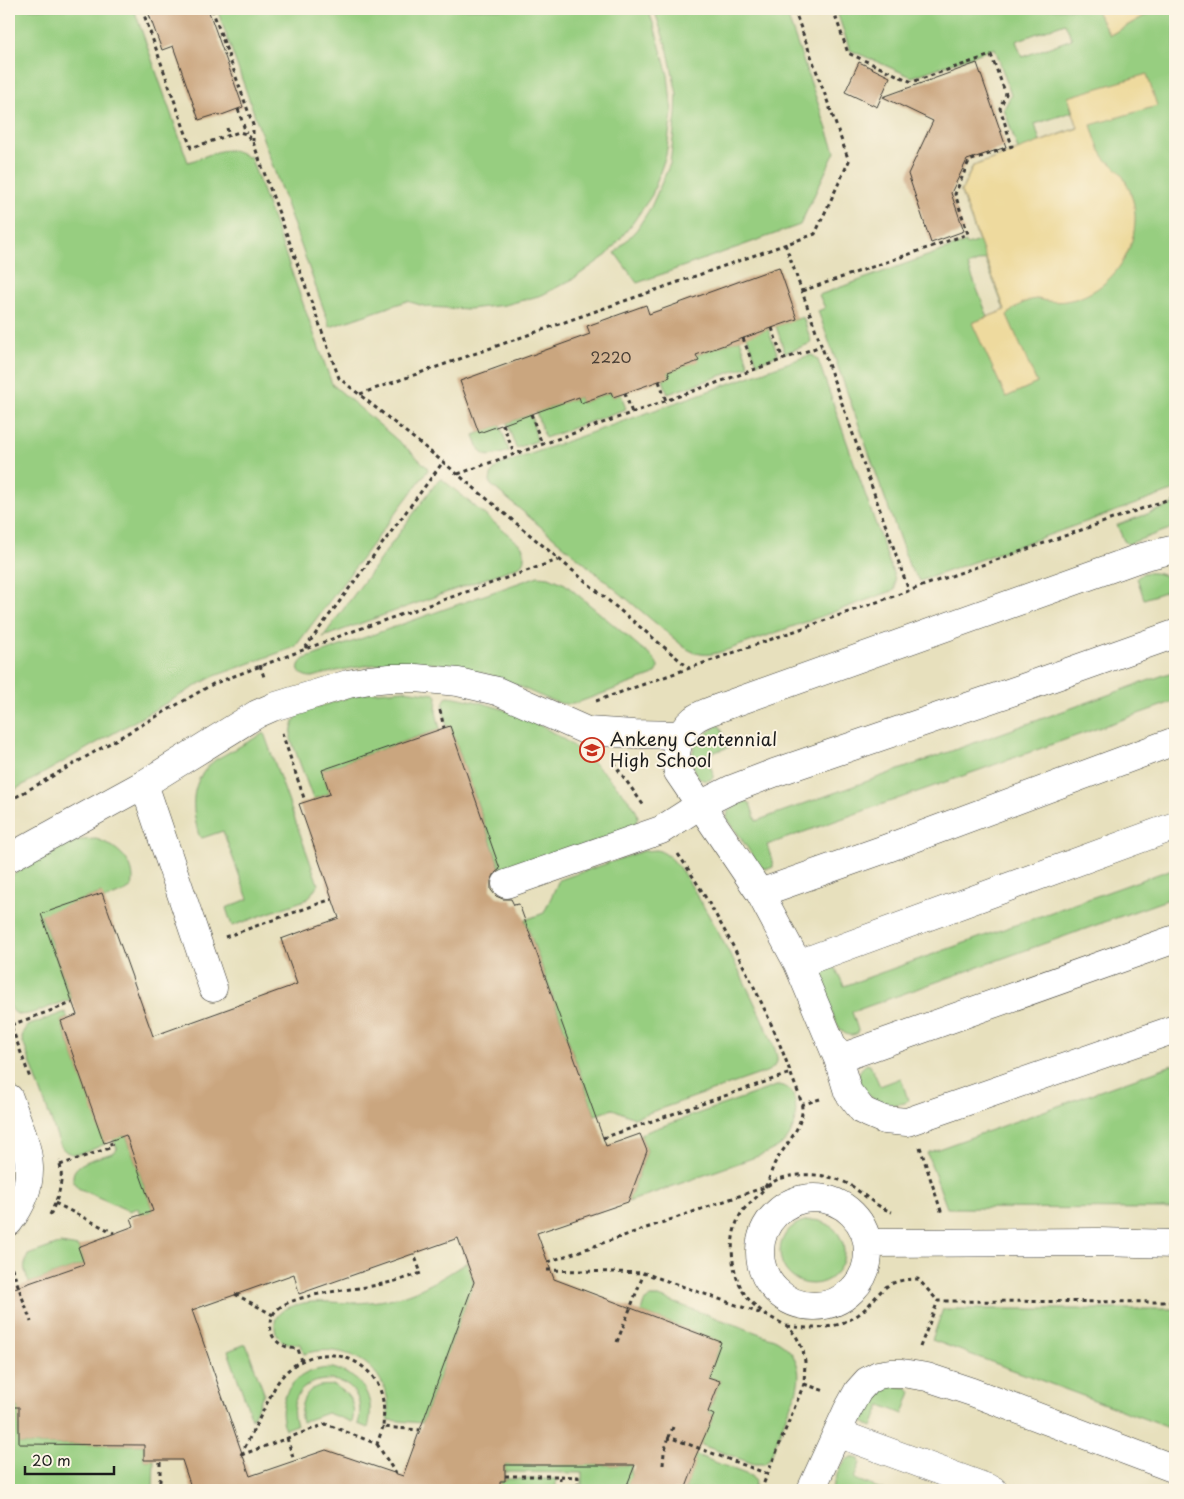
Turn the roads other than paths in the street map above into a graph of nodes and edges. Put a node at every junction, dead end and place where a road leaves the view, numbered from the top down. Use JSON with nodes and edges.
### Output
{"nodes":[{"id":1,"x":1175,"y":549,"type":"edge"},
{"id":2,"x":1175,"y":634,"type":"edge"},
{"id":3,"x":682,"y":735,"type":"junction"},
{"id":4,"x":1175,"y":741,"type":"edge"},
{"id":5,"x":144,"y":784,"type":"junction"},
{"id":6,"x":700,"y":805,"type":"junction"},
{"id":7,"x":1175,"y":826,"type":"edge"},
{"id":8,"x":9,"y":858,"type":"edge"},
{"id":9,"x":506,"y":884,"type":"dead end"},
{"id":10,"x":760,"y":893,"type":"junction"},
{"id":11,"x":1175,"y":939,"type":"edge"},
{"id":12,"x":798,"y":964,"type":"junction"},
{"id":13,"x":213,"y":988,"type":"dead end"},
{"id":14,"x":1175,"y":1029,"type":"edge"},
{"id":15,"x":838,"y":1059,"type":"junction"},
{"id":16,"x":9,"y":1098,"type":"edge"},
{"id":17,"x":9,"y":1222,"type":"edge"},
{"id":18,"x":868,"y":1243,"type":"dead end"},
{"id":19,"x":1175,"y":1244,"type":"edge"},
{"id":20,"x":837,"y":1434,"type":"junction"},
{"id":21,"x":1175,"y":1469,"type":"edge"},
{"id":22,"x":811,"y":1490,"type":"edge"},
{"id":23,"x":993,"y":1490,"type":"edge"}],
"edges":[{"from":1,"to":3,"type":"lane"},
{"from":2,"to":6,"type":"lane"},
{"from":3,"to":5,"type":"lane"},
{"from":3,"to":6,"type":"lane"},
{"from":4,"to":10,"type":"lane"},
{"from":5,"to":8,"type":"lane"},
{"from":5,"to":13,"type":"lane"},
{"from":6,"to":9,"type":"lane"},
{"from":6,"to":10,"type":"lane"},
{"from":7,"to":12,"type":"lane"},
{"from":10,"to":12,"type":"lane"},
{"from":11,"to":15,"type":"lane"},
{"from":12,"to":15,"type":"lane"},
{"from":14,"to":15,"type":"lane"},
{"from":16,"to":17,"type":"lane"},
{"from":18,"to":19,"type":"lane"},
{"from":20,"to":21,"type":"lane"},
{"from":20,"to":22,"type":"lane"},
{"from":20,"to":23,"type":"lane"}]}
